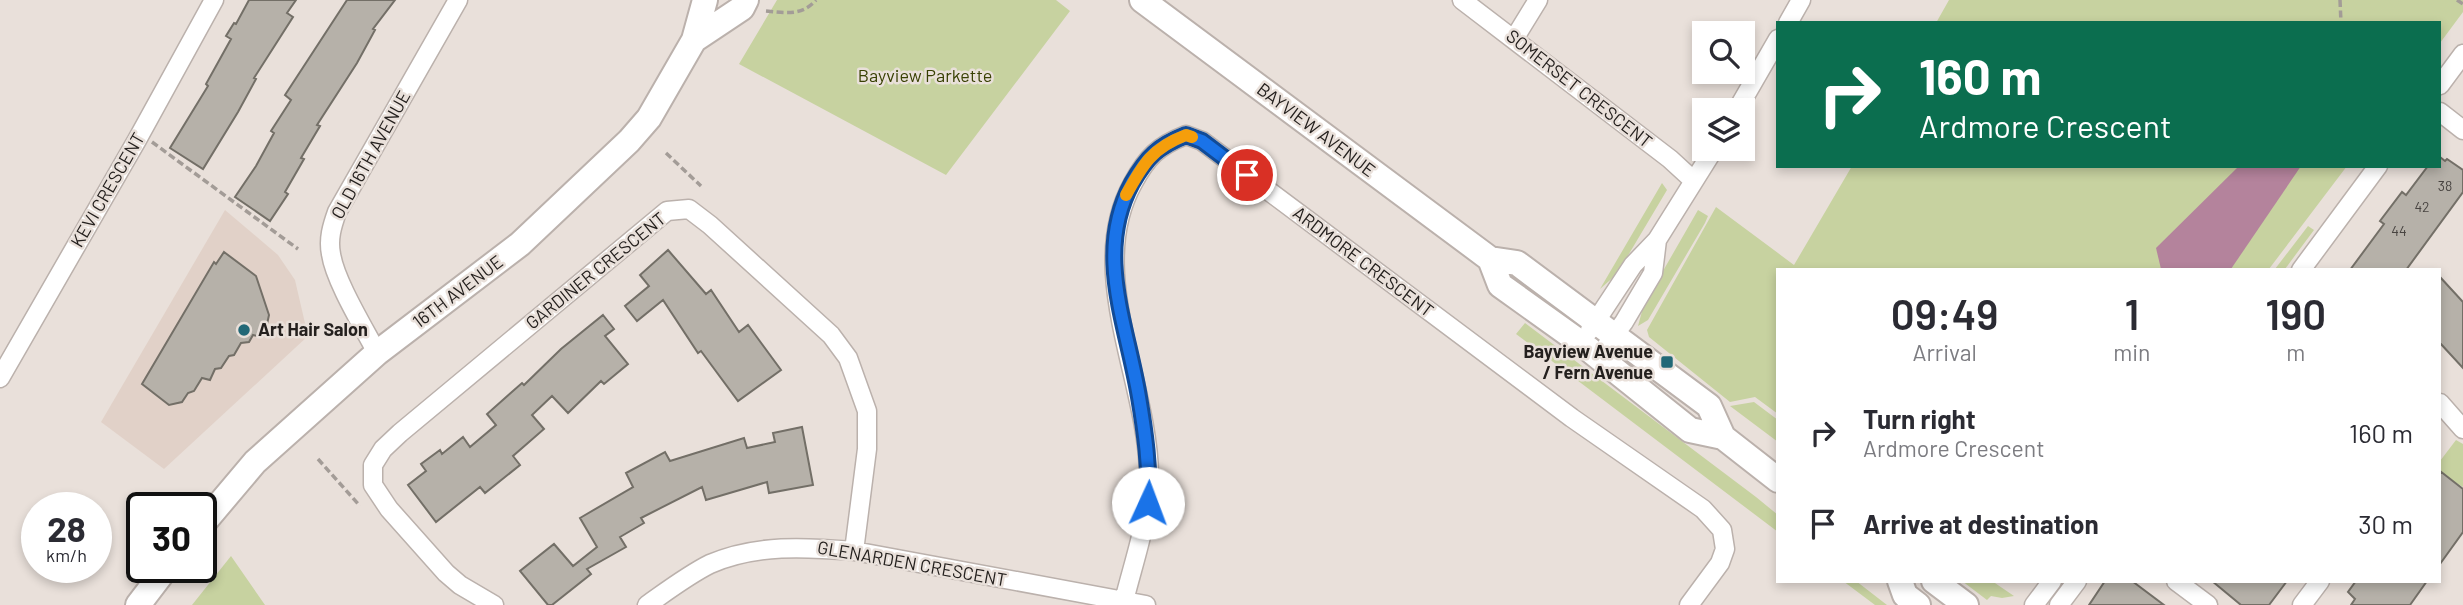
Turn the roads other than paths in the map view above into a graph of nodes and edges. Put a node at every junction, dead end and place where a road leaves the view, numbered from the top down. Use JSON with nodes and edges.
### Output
{"nodes":[{"id":1,"x":214,"y":0,"type":"edge"},
{"id":2,"x":458,"y":0,"type":"edge"},
{"id":3,"x":705,"y":0,"type":"edge"},
{"id":4,"x":1142,"y":0,"type":"edge"},
{"id":5,"x":1462,"y":0,"type":"edge"},
{"id":6,"x":1538,"y":0,"type":"edge"},
{"id":7,"x":1801,"y":0,"type":"edge"},
{"id":8,"x":756,"y":5,"type":"edge"},
{"id":9,"x":1789,"y":21,"type":"edge"},
{"id":10,"x":1514,"y":39,"type":"junction"},
{"id":11,"x":694,"y":40,"type":"junction"},
{"id":12,"x":1776,"y":42,"type":"edge"},
{"id":13,"x":2463,"y":54,"type":"edge"},
{"id":14,"x":2441,"y":84,"type":"edge"},
{"id":15,"x":1744,"y":98,"type":"edge"},
{"id":16,"x":2441,"y":113,"type":"edge"},
{"id":17,"x":2463,"y":130,"type":"edge"},
{"id":18,"x":1706,"y":161,"type":"edge"},
{"id":19,"x":2377,"y":168,"type":"edge"},
{"id":20,"x":1694,"y":181,"type":"junction"},
{"id":21,"x":1490,"y":259,"type":"junction"},
{"id":22,"x":2304,"y":268,"type":"edge"},
{"id":23,"x":1605,"y":329,"type":"junction"},
{"id":24,"x":1590,"y":350,"type":"junction"},
{"id":25,"x":377,"y":353,"type":"junction"},
{"id":26,"x":0,"y":378,"type":"edge"},
{"id":27,"x":2442,"y":412,"type":"edge"},
{"id":28,"x":2463,"y":429,"type":"edge"},
{"id":29,"x":1723,"y":438,"type":"junction"},
{"id":30,"x":1776,"y":478,"type":"edge"},
{"id":31,"x":217,"y":507,"type":"edge"},
{"id":32,"x":854,"y":551,"type":"junction"},
{"id":33,"x":155,"y":583,"type":"edge"},
{"id":34,"x":1901,"y":583,"type":"edge"},
{"id":35,"x":1937,"y":583,"type":"edge"},
{"id":36,"x":2050,"y":583,"type":"edge"},
{"id":37,"x":2076,"y":583,"type":"edge"},
{"id":38,"x":2179,"y":583,"type":"edge"},
{"id":39,"x":2318,"y":583,"type":"edge"},
{"id":40,"x":1124,"y":601,"type":"junction"},
{"id":41,"x":138,"y":605,"type":"edge"},
{"id":42,"x":494,"y":605,"type":"edge"},
{"id":43,"x":647,"y":605,"type":"edge"},
{"id":44,"x":1146,"y":605,"type":"edge"},
{"id":45,"x":1689,"y":605,"type":"edge"},
{"id":46,"x":1918,"y":605,"type":"edge"},
{"id":47,"x":1966,"y":605,"type":"edge"},
{"id":48,"x":2034,"y":605,"type":"edge"},
{"id":49,"x":2059,"y":605,"type":"edge"},
{"id":50,"x":2208,"y":605,"type":"edge"},
{"id":51,"x":2302,"y":605,"type":"edge"}],
"edges":[{"from":1,"to":26,"type":"street","name":"KEVI CRESCENT"},
{"from":2,"to":25,"type":"street","name":"OLD 16TH AVENUE"},
{"from":3,"to":11,"type":"main road","name":"16TH AVENUE"},
{"from":4,"to":21,"type":"main road","name":"BAYVIEW AVENUE"},
{"from":5,"to":10,"type":"street","name":"SOMERSET CRESCENT"},
{"from":6,"to":10,"type":"street"},
{"from":7,"to":9,"type":"street"},
{"from":8,"to":11,"type":"main road","name":"16TH AVENUE"},
{"from":10,"to":20,"type":"street","name":"SOMERSET CRESCENT"},
{"from":11,"to":25,"type":"main road","name":"16TH AVENUE"},
{"from":12,"to":15,"type":"street"},
{"from":13,"to":14,"type":"street"},
{"from":16,"to":17,"type":"street"},
{"from":18,"to":20,"type":"street"},
{"from":19,"to":22,"type":"street"},
{"from":20,"to":23,"type":"street"},
{"from":21,"to":23,"type":"main road","name":"BAYVIEW AVENUE"},
{"from":21,"to":24,"type":"main road","name":"BAYVIEW AVENUE"},
{"from":23,"to":24,"type":"street"},
{"from":23,"to":29,"type":"main road","name":"BAYVIEW AVENUE"},
{"from":24,"to":29,"type":"main road","name":"BAYVIEW AVENUE"},
{"from":25,"to":31,"type":"main road","name":"16TH AVENUE"},
{"from":27,"to":28,"type":"street"},
{"from":29,"to":30,"type":"main road","name":"BAYVIEW AVENUE"},
{"from":32,"to":40,"type":"street","name":"GLENARDEN CRESCENT"},
{"from":32,"to":42,"type":"street","name":"GARDINER CRESCENT"},
{"from":32,"to":43,"type":"street","name":"GLENARDEN CRESCENT"},
{"from":33,"to":41,"type":"main road"},
{"from":34,"to":46,"type":"main road"},
{"from":35,"to":47,"type":"main road"},
{"from":36,"to":48,"type":"street"},
{"from":37,"to":49,"type":"street"},
{"from":38,"to":50,"type":"street"},
{"from":39,"to":51,"type":"street"},
{"from":40,"to":44,"type":"street","name":"GLENARDEN CRESCENT"},
{"from":40,"to":45,"type":"street","name":"ARDMORE CRESCENT"}]}
